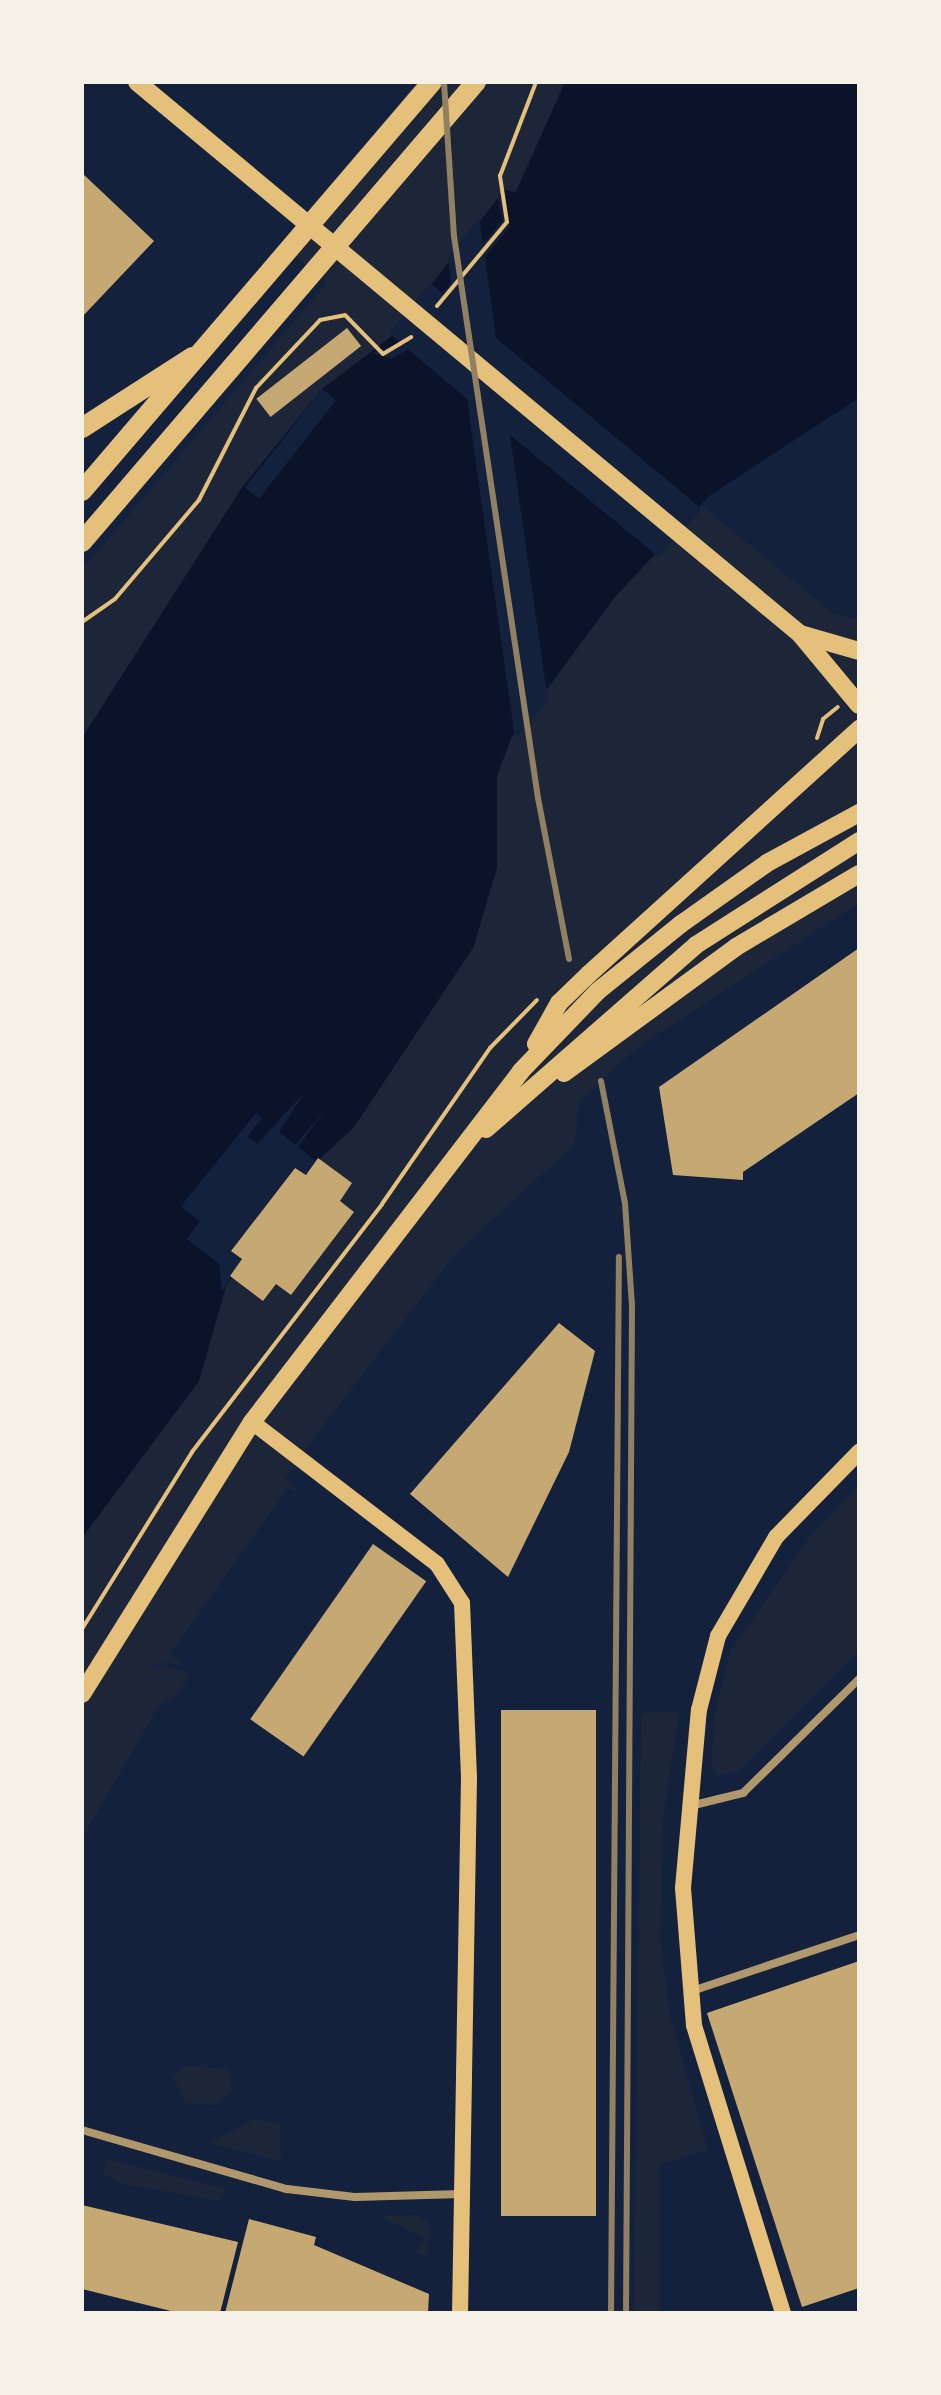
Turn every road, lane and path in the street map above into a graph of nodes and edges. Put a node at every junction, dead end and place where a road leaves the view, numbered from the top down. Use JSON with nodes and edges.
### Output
{"nodes":[{"id":1,"x":137,"y":82,"type":"edge"},
{"id":2,"x":432,"y":82,"type":"edge"},
{"id":3,"x":476,"y":82,"type":"edge"},
{"id":4,"x":536,"y":82,"type":"edge"},
{"id":5,"x":426,"y":319,"type":"dead end"},
{"id":6,"x":416,"y":331,"type":"dead end"},
{"id":7,"x":212,"y":344,"type":"junction"},
{"id":8,"x":82,"y":428,"type":"edge"},
{"id":9,"x":82,"y":491,"type":"edge"},
{"id":10,"x":82,"y":542,"type":"edge"},
{"id":11,"x":82,"y":622,"type":"edge"},
{"id":12,"x":800,"y":634,"type":"junction"},
{"id":13,"x":859,"y":651,"type":"edge"},
{"id":14,"x":859,"y":705,"type":"edge"},
{"id":15,"x":859,"y":729,"type":"edge"},
{"id":16,"x":859,"y":813,"type":"edge"},
{"id":17,"x":859,"y":841,"type":"edge"},
{"id":18,"x":859,"y":874,"type":"edge"},
{"id":19,"x":521,"y":1071,"type":"junction"},
{"id":20,"x":537,"y":1088,"type":"junction"},
{"id":21,"x":464,"y":1147,"type":"junction"},
{"id":22,"x":252,"y":1422,"type":"junction"},
{"id":23,"x":859,"y":1452,"type":"edge"},
{"id":24,"x":859,"y":1679,"type":"edge"},
{"id":25,"x":82,"y":1694,"type":"edge"},
{"id":26,"x":690,"y":1806,"type":"junction"},
{"id":27,"x":859,"y":1935,"type":"edge"},
{"id":28,"x":688,"y":1992,"type":"junction"},
{"id":29,"x":82,"y":2130,"type":"edge"},
{"id":30,"x":461,"y":2194,"type":"junction"},
{"id":31,"x":460,"y":2313,"type":"edge"},
{"id":32,"x":783,"y":2313,"type":"edge"}],
"edges":[{"from":1,"to":12,"type":"highway"},
{"from":2,"to":7,"type":"highway"},
{"from":3,"to":10,"type":"highway"},
{"from":4,"to":5,"type":"path"},
{"from":6,"to":11,"type":"path"},
{"from":7,"to":8,"type":"highway"},
{"from":7,"to":9,"type":"highway"},
{"from":12,"to":13,"type":"highway"},
{"from":12,"to":14,"type":"highway"},
{"from":15,"to":19,"type":"highway"},
{"from":16,"to":19,"type":"highway"},
{"from":17,"to":20,"type":"highway"},
{"from":18,"to":20,"type":"highway"},
{"from":19,"to":21,"type":"highway"},
{"from":20,"to":21,"type":"highway"},
{"from":21,"to":22,"type":"highway"},
{"from":22,"to":25,"type":"highway"},
{"from":22,"to":30,"type":"main road"},
{"from":23,"to":26,"type":"main road"},
{"from":24,"to":26,"type":"street"},
{"from":26,"to":28,"type":"main road"},
{"from":27,"to":28,"type":"street"},
{"from":28,"to":32,"type":"main road"},
{"from":29,"to":30,"type":"street"},
{"from":30,"to":31,"type":"main road"}]}
